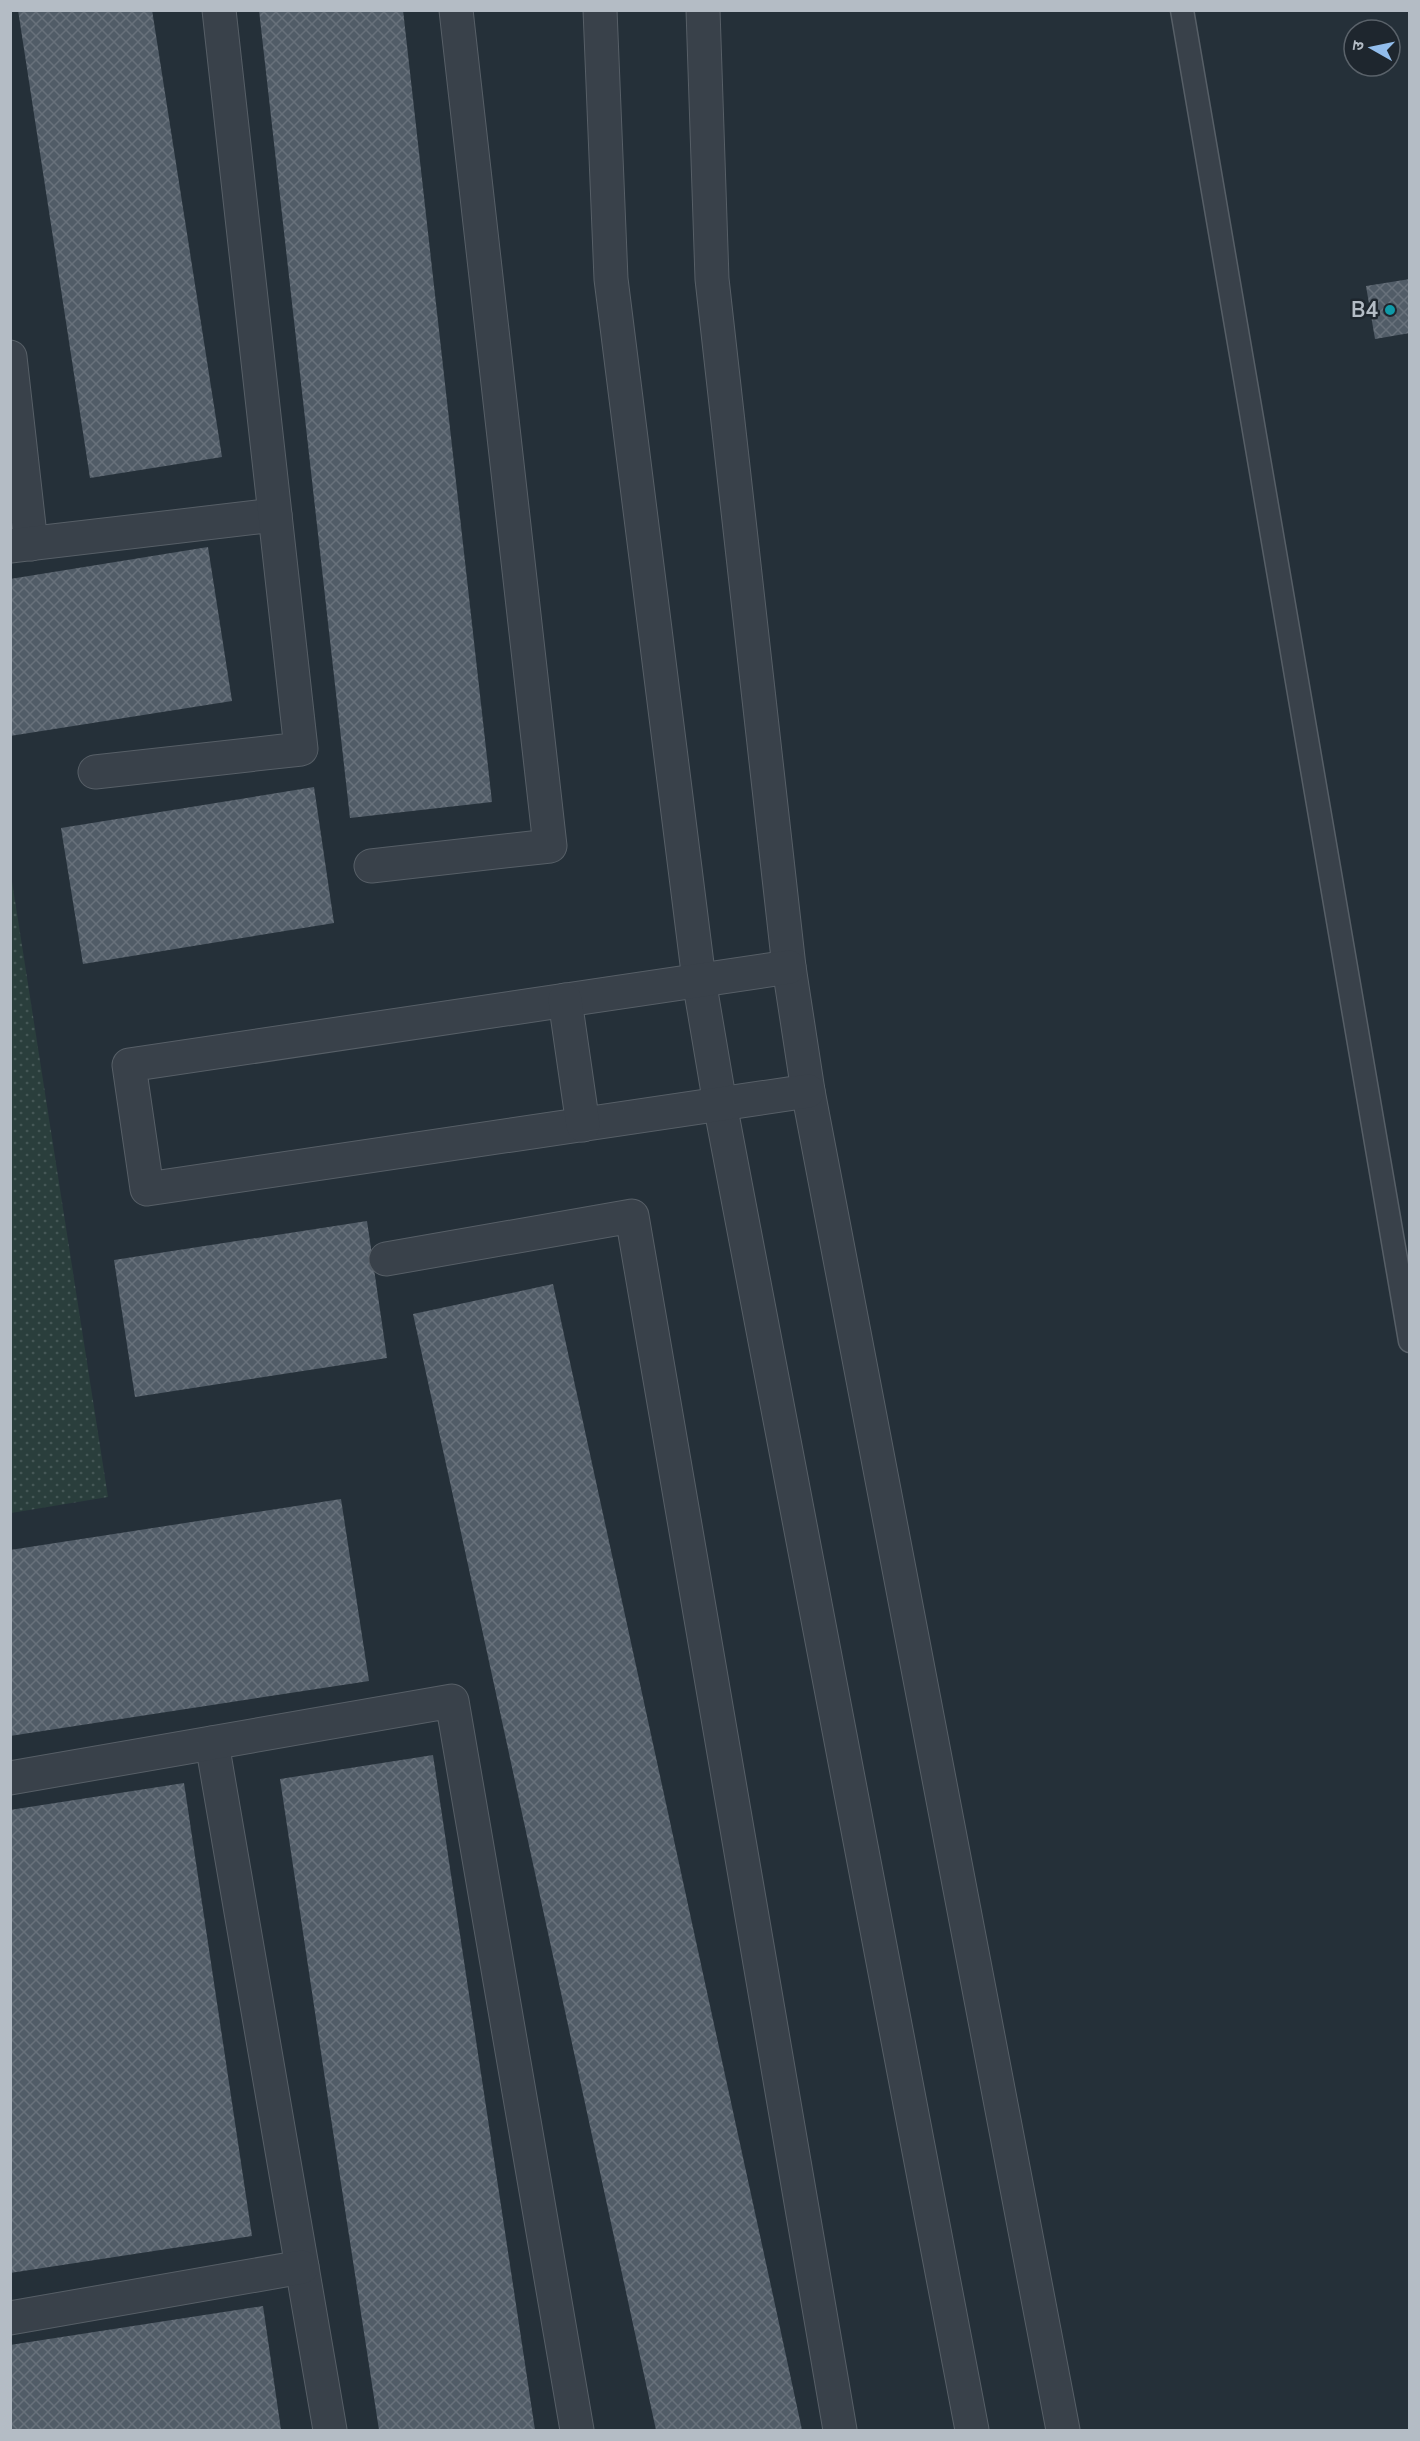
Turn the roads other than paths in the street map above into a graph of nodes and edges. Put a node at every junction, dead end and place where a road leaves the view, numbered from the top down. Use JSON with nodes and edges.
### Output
{"nodes":[{"id":1,"x":219,"y":10,"type":"edge"},
{"id":2,"x":456,"y":10,"type":"edge"},
{"id":3,"x":600,"y":10,"type":"edge"},
{"id":4,"x":703,"y":10,"type":"edge"},
{"id":5,"x":1182,"y":10,"type":"edge"},
{"id":6,"x":10,"y":357,"type":"edge"},
{"id":7,"x":275,"y":515,"type":"junction"},
{"id":8,"x":21,"y":545,"type":"edge"},
{"id":9,"x":94,"y":772,"type":"dead end"},
{"id":10,"x":371,"y":866,"type":"dead end"},
{"id":11,"x":789,"y":967,"type":"junction"},
{"id":12,"x":699,"y":980,"type":"junction"},
{"id":13,"x":565,"y":1000,"type":"junction"},
{"id":14,"x":808,"y":1091,"type":"junction"},
{"id":15,"x":720,"y":1104,"type":"junction"},
{"id":16,"x":583,"y":1125,"type":"junction"},
{"id":17,"x":386,"y":1259,"type":"dead end"},
{"id":18,"x":1410,"y":1341,"type":"edge"},
{"id":19,"x":213,"y":1743,"type":"junction"},
{"id":20,"x":10,"y":1778,"type":"edge"},
{"id":21,"x":302,"y":2267,"type":"junction"},
{"id":22,"x":10,"y":2318,"type":"edge"},
{"id":23,"x":330,"y":2430,"type":"edge"},
{"id":24,"x":577,"y":2430,"type":"edge"},
{"id":25,"x":840,"y":2430,"type":"edge"},
{"id":26,"x":972,"y":2430,"type":"edge"},
{"id":27,"x":1063,"y":2430,"type":"edge"}],
"edges":[{"from":1,"to":7,"type":"street"},
{"from":2,"to":10,"type":"street"},
{"from":3,"to":12,"type":"street"},
{"from":4,"to":11,"type":"street"},
{"from":5,"to":18,"type":"lane"},
{"from":6,"to":8,"type":"street"},
{"from":7,"to":8,"type":"street"},
{"from":7,"to":9,"type":"street"},
{"from":11,"to":12,"type":"street"},
{"from":11,"to":14,"type":"street"},
{"from":12,"to":13,"type":"street"},
{"from":12,"to":15,"type":"street"},
{"from":13,"to":16,"type":"street"},
{"from":13,"to":16,"type":"street"},
{"from":14,"to":15,"type":"street"},
{"from":14,"to":27,"type":"street"},
{"from":15,"to":16,"type":"street"},
{"from":15,"to":26,"type":"street"},
{"from":17,"to":25,"type":"street"},
{"from":19,"to":20,"type":"street"},
{"from":19,"to":21,"type":"street"},
{"from":19,"to":24,"type":"street"},
{"from":21,"to":22,"type":"street"},
{"from":21,"to":23,"type":"street"}]}
